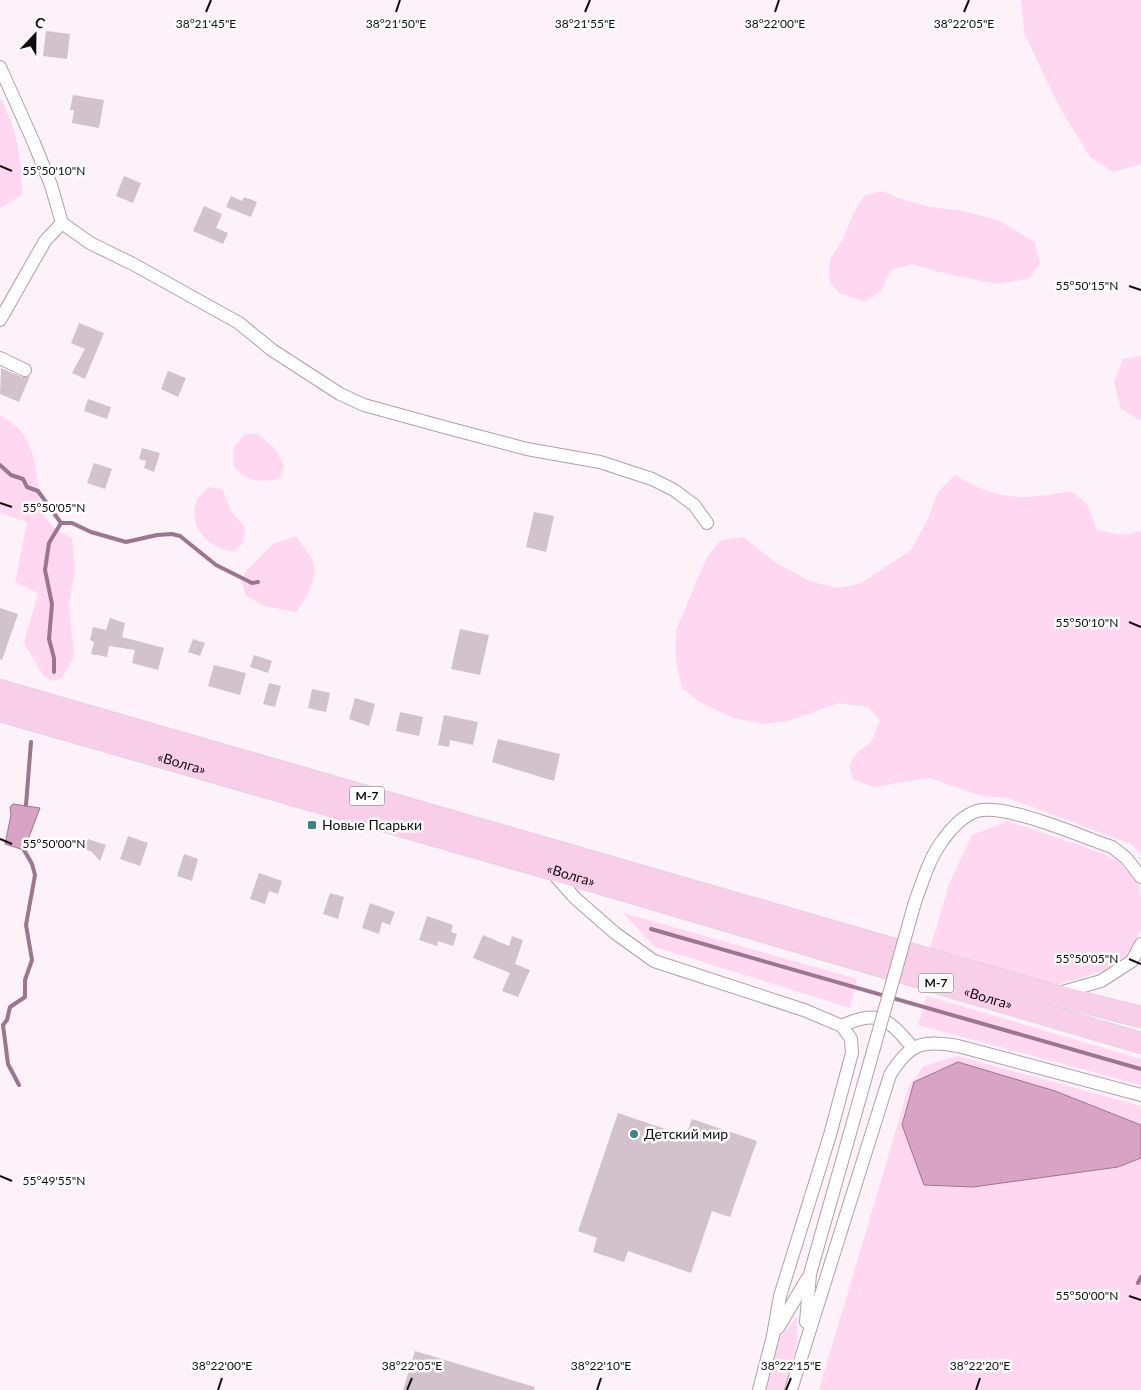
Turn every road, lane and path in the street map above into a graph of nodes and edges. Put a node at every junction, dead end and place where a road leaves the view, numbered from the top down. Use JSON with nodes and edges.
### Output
{"nodes":[{"id":1,"x":0,"y":67,"type":"edge"},
{"id":2,"x":62,"y":222,"type":"junction"},
{"id":3,"x":0,"y":320,"type":"edge"},
{"id":4,"x":0,"y":358,"type":"edge"},
{"id":5,"x":25,"y":370,"type":"dead end"},
{"id":6,"x":707,"y":523,"type":"dead end"},
{"id":7,"x":0,"y":690,"type":"edge"},
{"id":8,"x":0,"y":711,"type":"edge"},
{"id":9,"x":550,"y":869,"type":"junction"},
{"id":10,"x":1141,"y":877,"type":"edge"},
{"id":11,"x":1141,"y":944,"type":"edge"},
{"id":12,"x":1054,"y":995,"type":"junction"},
{"id":13,"x":1141,"y":1017,"type":"edge"},
{"id":14,"x":842,"y":1026,"type":"junction"},
{"id":15,"x":1141,"y":1043,"type":"edge"},
{"id":16,"x":912,"y":1047,"type":"junction"},
{"id":17,"x":1141,"y":1096,"type":"edge"},
{"id":18,"x":810,"y":1274,"type":"junction"},
{"id":19,"x":773,"y":1336,"type":"junction"},
{"id":20,"x":804,"y":1345,"type":"junction"},
{"id":21,"x":759,"y":1390,"type":"edge"},
{"id":22,"x":791,"y":1390,"type":"edge"}],
"edges":[{"from":1,"to":2,"type":"street"},
{"from":2,"to":3,"type":"street"},
{"from":2,"to":6,"type":"street"},
{"from":4,"to":5,"type":"street"},
{"from":7,"to":12,"type":"highway","name":"«Волга»","number":"М-7"},
{"from":8,"to":9,"type":"highway","name":"«Волга»","number":"М-7"},
{"from":9,"to":14,"type":"street"},
{"from":9,"to":15,"type":"highway","name":"«Волга»","number":"М-7"},
{"from":10,"to":18,"type":"street","bridge":true},
{"from":11,"to":12,"type":"street"},
{"from":12,"to":13,"type":"highway","name":"«Волга»","number":"М-7"},
{"from":14,"to":16,"type":"street"},
{"from":14,"to":19,"type":"street"},
{"from":16,"to":17,"type":"street"},
{"from":16,"to":20,"type":"street"},
{"from":18,"to":19,"type":"street"},
{"from":18,"to":20,"type":"street"},
{"from":19,"to":21,"type":"street"},
{"from":20,"to":22,"type":"street"}]}
